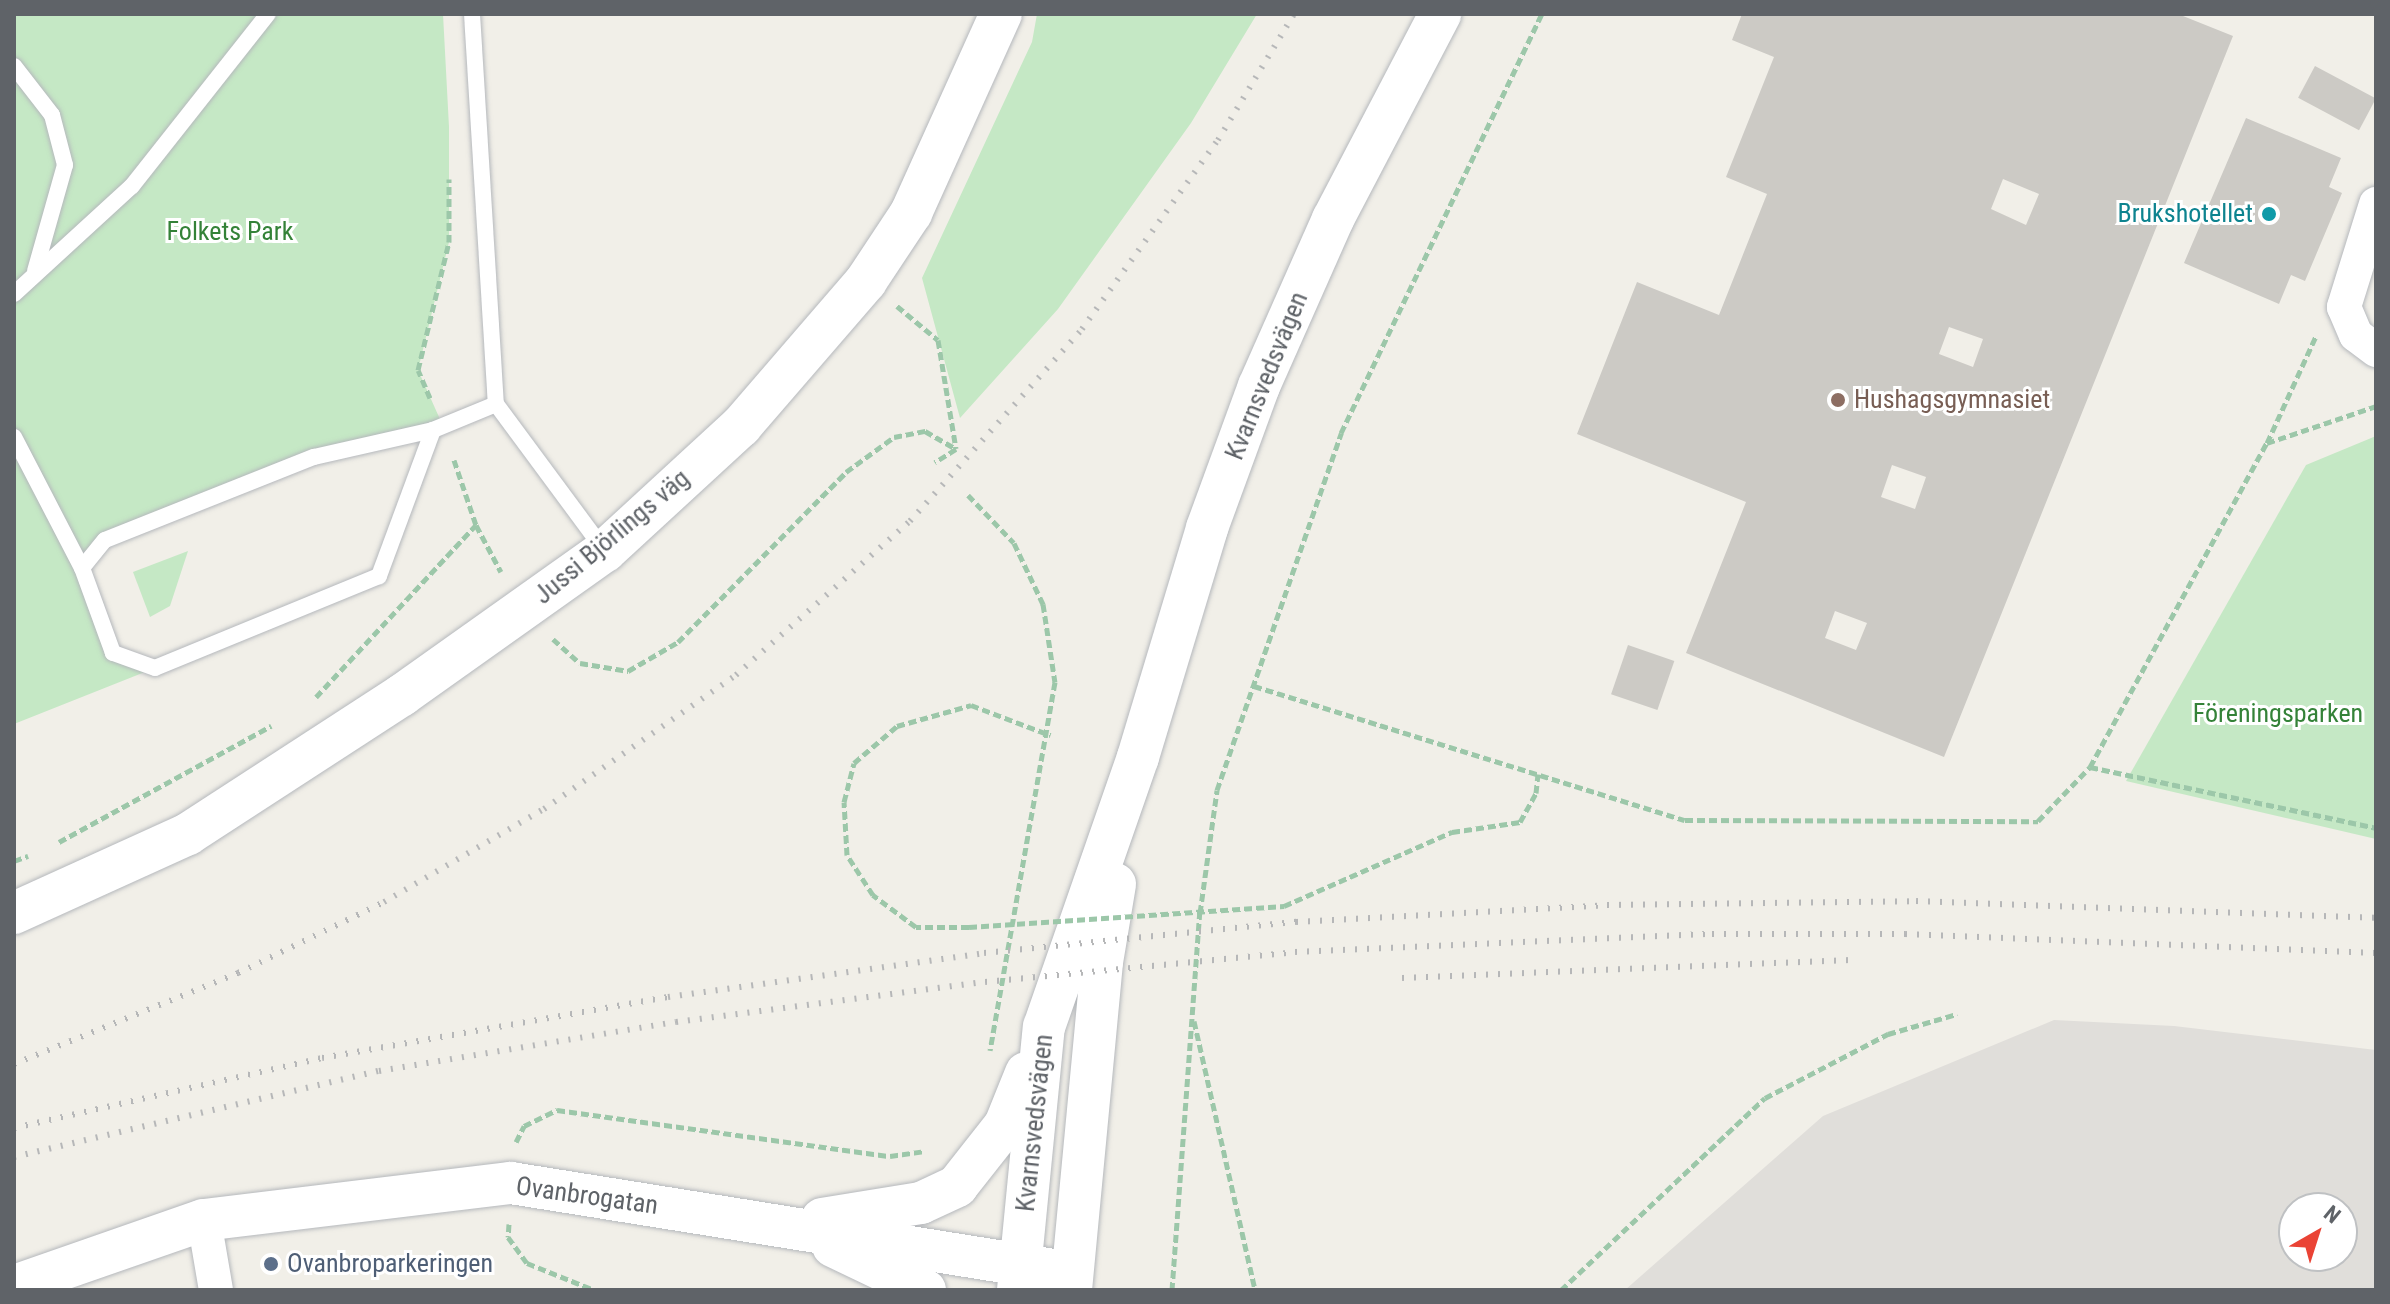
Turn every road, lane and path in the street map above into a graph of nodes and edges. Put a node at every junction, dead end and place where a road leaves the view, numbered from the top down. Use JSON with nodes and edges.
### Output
{"nodes":[{"id":1,"x":268,"y":14,"type":"edge"},
{"id":2,"x":472,"y":14,"type":"edge"},
{"id":3,"x":1001,"y":14,"type":"edge"},
{"id":4,"x":1440,"y":14,"type":"edge"},
{"id":5,"x":1542,"y":14,"type":"edge"},
{"id":6,"x":14,"y":66,"type":"edge"},
{"id":7,"x":449,"y":170,"type":"dead end"},
{"id":8,"x":2376,"y":204,"type":"edge"},
{"id":9,"x":33,"y":276,"type":"junction"},
{"id":10,"x":14,"y":294,"type":"edge"},
{"id":11,"x":2344,"y":307,"type":"junction"},
{"id":12,"x":938,"y":340,"type":"dead end"},
{"id":13,"x":2376,"y":350,"type":"edge"},
{"id":14,"x":418,"y":370,"type":"dead end"},
{"id":15,"x":496,"y":404,"type":"junction"},
{"id":16,"x":2376,"y":406,"type":"edge"},
{"id":17,"x":433,"y":430,"type":"junction"},
{"id":18,"x":14,"y":437,"type":"edge"},
{"id":19,"x":2267,"y":443,"type":"junction"},
{"id":20,"x":956,"y":449,"type":"dead end"},
{"id":21,"x":968,"y":495,"type":"dead end"},
{"id":22,"x":476,"y":525,"type":"dead end"},
{"id":23,"x":605,"y":551,"type":"junction"},
{"id":24,"x":82,"y":568,"type":"junction"},
{"id":25,"x":1254,"y":686,"type":"junction"},
{"id":26,"x":310,"y":704,"type":"dead end"},
{"id":27,"x":283,"y":719,"type":"dead end"},
{"id":28,"x":1050,"y":735,"type":"junction"},
{"id":29,"x":1138,"y":757,"type":"junction"},
{"id":30,"x":2090,"y":767,"type":"junction"},
{"id":31,"x":1538,"y":774,"type":"junction"},
{"id":32,"x":2376,"y":828,"type":"edge"},
{"id":33,"x":54,"y":845,"type":"dead end"},
{"id":34,"x":14,"y":913,"type":"edge"},
{"id":35,"x":1957,"y":1014,"type":"dead end"},
{"id":36,"x":1193,"y":1016,"type":"junction"},
{"id":37,"x":1044,"y":1027,"type":"junction"},
{"id":38,"x":987,"y":1066,"type":"dead end"},
{"id":39,"x":933,"y":1150,"type":"dead end"},
{"id":40,"x":511,"y":1183,"type":"junction"},
{"id":41,"x":204,"y":1220,"type":"junction"},
{"id":42,"x":789,"y":1225,"type":"junction"},
{"id":43,"x":1018,"y":1277,"type":"edge"},
{"id":44,"x":1072,"y":1281,"type":"edge"},
{"id":45,"x":14,"y":1286,"type":"edge"},
{"id":46,"x":216,"y":1290,"type":"edge"},
{"id":47,"x":594,"y":1290,"type":"edge"},
{"id":48,"x":925,"y":1290,"type":"edge"},
{"id":49,"x":1172,"y":1290,"type":"edge"},
{"id":50,"x":1255,"y":1290,"type":"edge"},
{"id":51,"x":1561,"y":1290,"type":"edge"}],
"edges":[{"from":1,"to":9,"type":"lane"},
{"from":2,"to":15,"type":"lane"},
{"from":3,"to":23,"type":"street","name":"Jussi Björlings väg"},
{"from":4,"to":29,"type":"street","name":"Kvarnsvedsvägen"},
{"from":5,"to":25,"type":"path"},
{"from":6,"to":9,"type":"lane"},
{"from":7,"to":14,"type":"path"},
{"from":8,"to":11,"type":"street"},
{"from":9,"to":10,"type":"lane"},
{"from":11,"to":13,"type":"street"},
{"from":11,"to":19,"type":"path"},
{"from":12,"to":20,"type":"path"},
{"from":15,"to":17,"type":"lane"},
{"from":15,"to":23,"type":"lane"},
{"from":16,"to":19,"type":"path"},
{"from":17,"to":24,"type":"lane"},
{"from":17,"to":24,"type":"lane"},
{"from":18,"to":24,"type":"lane"},
{"from":19,"to":30,"type":"path"},
{"from":21,"to":28,"type":"path"},
{"from":22,"to":26,"type":"path"},
{"from":23,"to":34,"type":"street","name":"Jussi Björlings väg"},
{"from":25,"to":31,"type":"path"},
{"from":25,"to":36,"type":"path"},
{"from":27,"to":33,"type":"path"},
{"from":28,"to":31,"type":"path","bridge":true},
{"from":28,"to":38,"type":"path"},
{"from":29,"to":37,"type":"street","name":"Kvarnsvedsvägen"},
{"from":29,"to":44,"type":"street","name":"Kvarnsvedsvägen"},
{"from":30,"to":31,"type":"path"},
{"from":30,"to":32,"type":"path"},
{"from":35,"to":51,"type":"path"},
{"from":36,"to":49,"type":"path"},
{"from":36,"to":50,"type":"path"},
{"from":37,"to":42,"type":"street"},
{"from":37,"to":43,"type":"street","name":"Kvarnsvedsvägen"},
{"from":39,"to":40,"type":"path"},
{"from":40,"to":41,"type":"street","name":"Ovanbrogatan"},
{"from":40,"to":42,"type":"street","name":"Ovanbrogatan"},
{"from":40,"to":47,"type":"path"},
{"from":41,"to":45,"type":"street","name":"Ovanbrogatan"},
{"from":41,"to":46,"type":"street"},
{"from":42,"to":43,"type":"street","name":"Ovanbrogatan"},
{"from":42,"to":48,"type":"street"},
{"from":43,"to":44,"type":"street","name":"Ovanbrogatan"}]}
